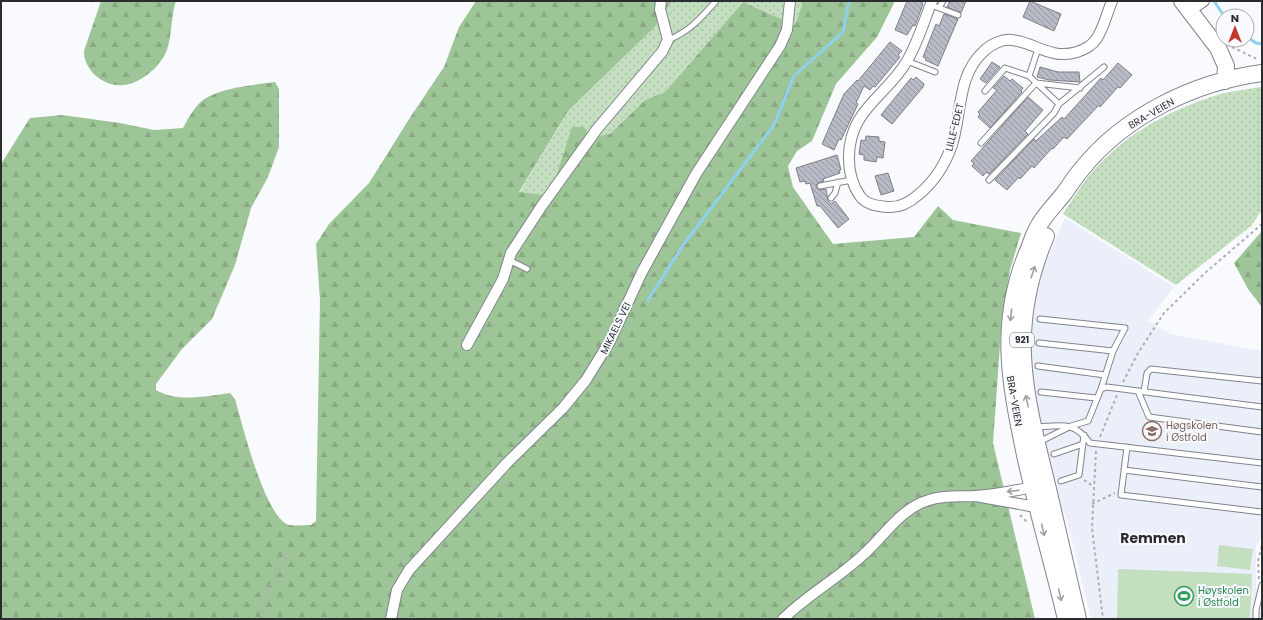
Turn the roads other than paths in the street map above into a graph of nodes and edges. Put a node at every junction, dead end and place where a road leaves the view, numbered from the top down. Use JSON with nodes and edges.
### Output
{"nodes":[{"id":1,"x":662,"y":1,"type":"edge"},
{"id":2,"x":716,"y":1,"type":"edge"},
{"id":3,"x":790,"y":1,"type":"edge"},
{"id":4,"x":943,"y":1,"type":"edge"},
{"id":5,"x":1112,"y":1,"type":"edge"},
{"id":6,"x":1194,"y":4,"type":"edge"},
{"id":7,"x":934,"y":5,"type":"edge"},
{"id":8,"x":958,"y":15,"type":"dead end"},
{"id":9,"x":668,"y":40,"type":"junction"},
{"id":10,"x":1038,"y":49,"type":"junction"},
{"id":11,"x":907,"y":61,"type":"junction"},
{"id":12,"x":1104,"y":67,"type":"dead end"},
{"id":13,"x":935,"y":72,"type":"dead end"},
{"id":14,"x":1262,"y":73,"type":"edge"},
{"id":15,"x":1029,"y":76,"type":"junction"},
{"id":16,"x":1226,"y":81,"type":"junction"},
{"id":17,"x":1036,"y":83,"type":"junction"},
{"id":18,"x":1080,"y":88,"type":"junction"},
{"id":19,"x":985,"y":91,"type":"dead end"},
{"id":20,"x":1059,"y":104,"type":"junction"},
{"id":21,"x":981,"y":143,"type":"dead end"},
{"id":22,"x":852,"y":180,"type":"junction"},
{"id":23,"x":989,"y":180,"type":"dead end"},
{"id":24,"x":838,"y":182,"type":"junction"},
{"id":25,"x":820,"y":186,"type":"dead end"},
{"id":26,"x":831,"y":198,"type":"dead end"},
{"id":27,"x":509,"y":260,"type":"junction"},
{"id":28,"x":528,"y":269,"type":"dead end"},
{"id":29,"x":1040,"y":319,"type":"dead end"},
{"id":30,"x":1039,"y":343,"type":"dead end"},
{"id":31,"x":468,"y":345,"type":"dead end"},
{"id":32,"x":1113,"y":351,"type":"junction"},
{"id":33,"x":1038,"y":366,"type":"dead end"},
{"id":34,"x":1105,"y":375,"type":"junction"},
{"id":35,"x":1262,"y":381,"type":"edge"},
{"id":36,"x":1101,"y":389,"type":"junction"},
{"id":37,"x":1041,"y":392,"type":"dead end"},
{"id":38,"x":1141,"y":392,"type":"junction"},
{"id":39,"x":1096,"y":398,"type":"junction"},
{"id":40,"x":1262,"y":407,"type":"edge"},
{"id":41,"x":1071,"y":426,"type":"junction"},
{"id":42,"x":1262,"y":432,"type":"edge"},
{"id":43,"x":1084,"y":435,"type":"junction"},
{"id":44,"x":1030,"y":436,"type":"junction"},
{"id":45,"x":1083,"y":444,"type":"junction"},
{"id":46,"x":1127,"y":447,"type":"junction"},
{"id":47,"x":1054,"y":454,"type":"dead end"},
{"id":48,"x":1262,"y":463,"type":"edge"},
{"id":49,"x":1124,"y":470,"type":"junction"},
{"id":50,"x":1061,"y":481,"type":"dead end"},
{"id":51,"x":1032,"y":487,"type":"junction"},
{"id":52,"x":1262,"y":487,"type":"edge"},
{"id":53,"x":1049,"y":493,"type":"junction"},
{"id":54,"x":976,"y":496,"type":"junction"},
{"id":55,"x":1037,"y":506,"type":"junction"},
{"id":56,"x":1262,"y":512,"type":"edge"},
{"id":57,"x":1261,"y":587,"type":"edge"},
{"id":58,"x":392,"y":619,"type":"edge"},
{"id":59,"x":783,"y":619,"type":"edge"},
{"id":60,"x":1066,"y":619,"type":"edge"},
{"id":61,"x":1078,"y":619,"type":"edge"},
{"id":62,"x":1256,"y":619,"type":"edge"}],
"edges":[{"from":1,"to":9,"type":"street"},
{"from":2,"to":9,"type":"lane"},
{"from":3,"to":58,"type":"street","name":"MIKAELS VEI"},
{"from":4,"to":7,"type":"lane"},
{"from":5,"to":10,"type":"street","name":"LILLE-EDET"},
{"from":6,"to":16,"type":"main road"},
{"from":7,"to":8,"type":"lane"},
{"from":7,"to":11,"type":"street","name":"LILLE-EDET"},
{"from":9,"to":27,"type":"street"},
{"from":10,"to":15,"type":"lane"},
{"from":10,"to":22,"type":"street","name":"LILLE-EDET"},
{"from":11,"to":13,"type":"lane"},
{"from":11,"to":22,"type":"street","name":"LILLE-EDET"},
{"from":12,"to":18,"type":"lane"},
{"from":14,"to":16,"type":"main road","name":"BRA-VEIEN"},
{"from":15,"to":17,"type":"lane"},
{"from":15,"to":19,"type":"lane"},
{"from":16,"to":44,"type":"main road","name":"BRA-VEIEN","number":"921"},
{"from":17,"to":18,"type":"lane"},
{"from":17,"to":20,"type":"lane"},
{"from":17,"to":21,"type":"lane"},
{"from":18,"to":20,"type":"lane"},
{"from":20,"to":23,"type":"lane"},
{"from":22,"to":24,"type":"lane"},
{"from":24,"to":25,"type":"lane"},
{"from":24,"to":26,"type":"lane"},
{"from":27,"to":28,"type":"lane"},
{"from":27,"to":31,"type":"street"},
{"from":29,"to":32,"type":"lane"},
{"from":30,"to":32,"type":"lane"},
{"from":32,"to":34,"type":"lane"},
{"from":33,"to":34,"type":"lane"},
{"from":34,"to":36,"type":"lane"},
{"from":35,"to":38,"type":"lane"},
{"from":36,"to":38,"type":"lane"},
{"from":36,"to":39,"type":"lane"},
{"from":37,"to":39,"type":"lane"},
{"from":38,"to":40,"type":"lane"},
{"from":38,"to":42,"type":"lane"},
{"from":39,"to":41,"type":"lane"},
{"from":41,"to":43,"type":"lane"},
{"from":41,"to":44,"type":"lane"},
{"from":41,"to":44,"type":"lane"},
{"from":43,"to":45,"type":"lane"},
{"from":43,"to":46,"type":"lane"},
{"from":44,"to":51,"type":"main road","name":"BRA-VEIEN","number":"921"},
{"from":44,"to":53,"type":"main road","name":"BRA-VEIEN","number":"921"},
{"from":45,"to":47,"type":"lane"},
{"from":45,"to":50,"type":"lane"},
{"from":46,"to":48,"type":"lane"},
{"from":46,"to":49,"type":"lane"},
{"from":49,"to":52,"type":"lane"},
{"from":49,"to":56,"type":"lane"},
{"from":51,"to":53,"type":"street"},
{"from":51,"to":54,"type":"street","one_way":true},
{"from":51,"to":55,"type":"main road","name":"BRA-VEIEN","number":"921"},
{"from":53,"to":55,"type":"street"},
{"from":53,"to":61,"type":"main road","name":"BRA-VEIEN","number":"921"},
{"from":54,"to":55,"type":"street"},
{"from":54,"to":59,"type":"street"},
{"from":55,"to":60,"type":"main road","name":"BRA-VEIEN","number":"921","one_way":true},
{"from":57,"to":62,"type":"lane"}]}
